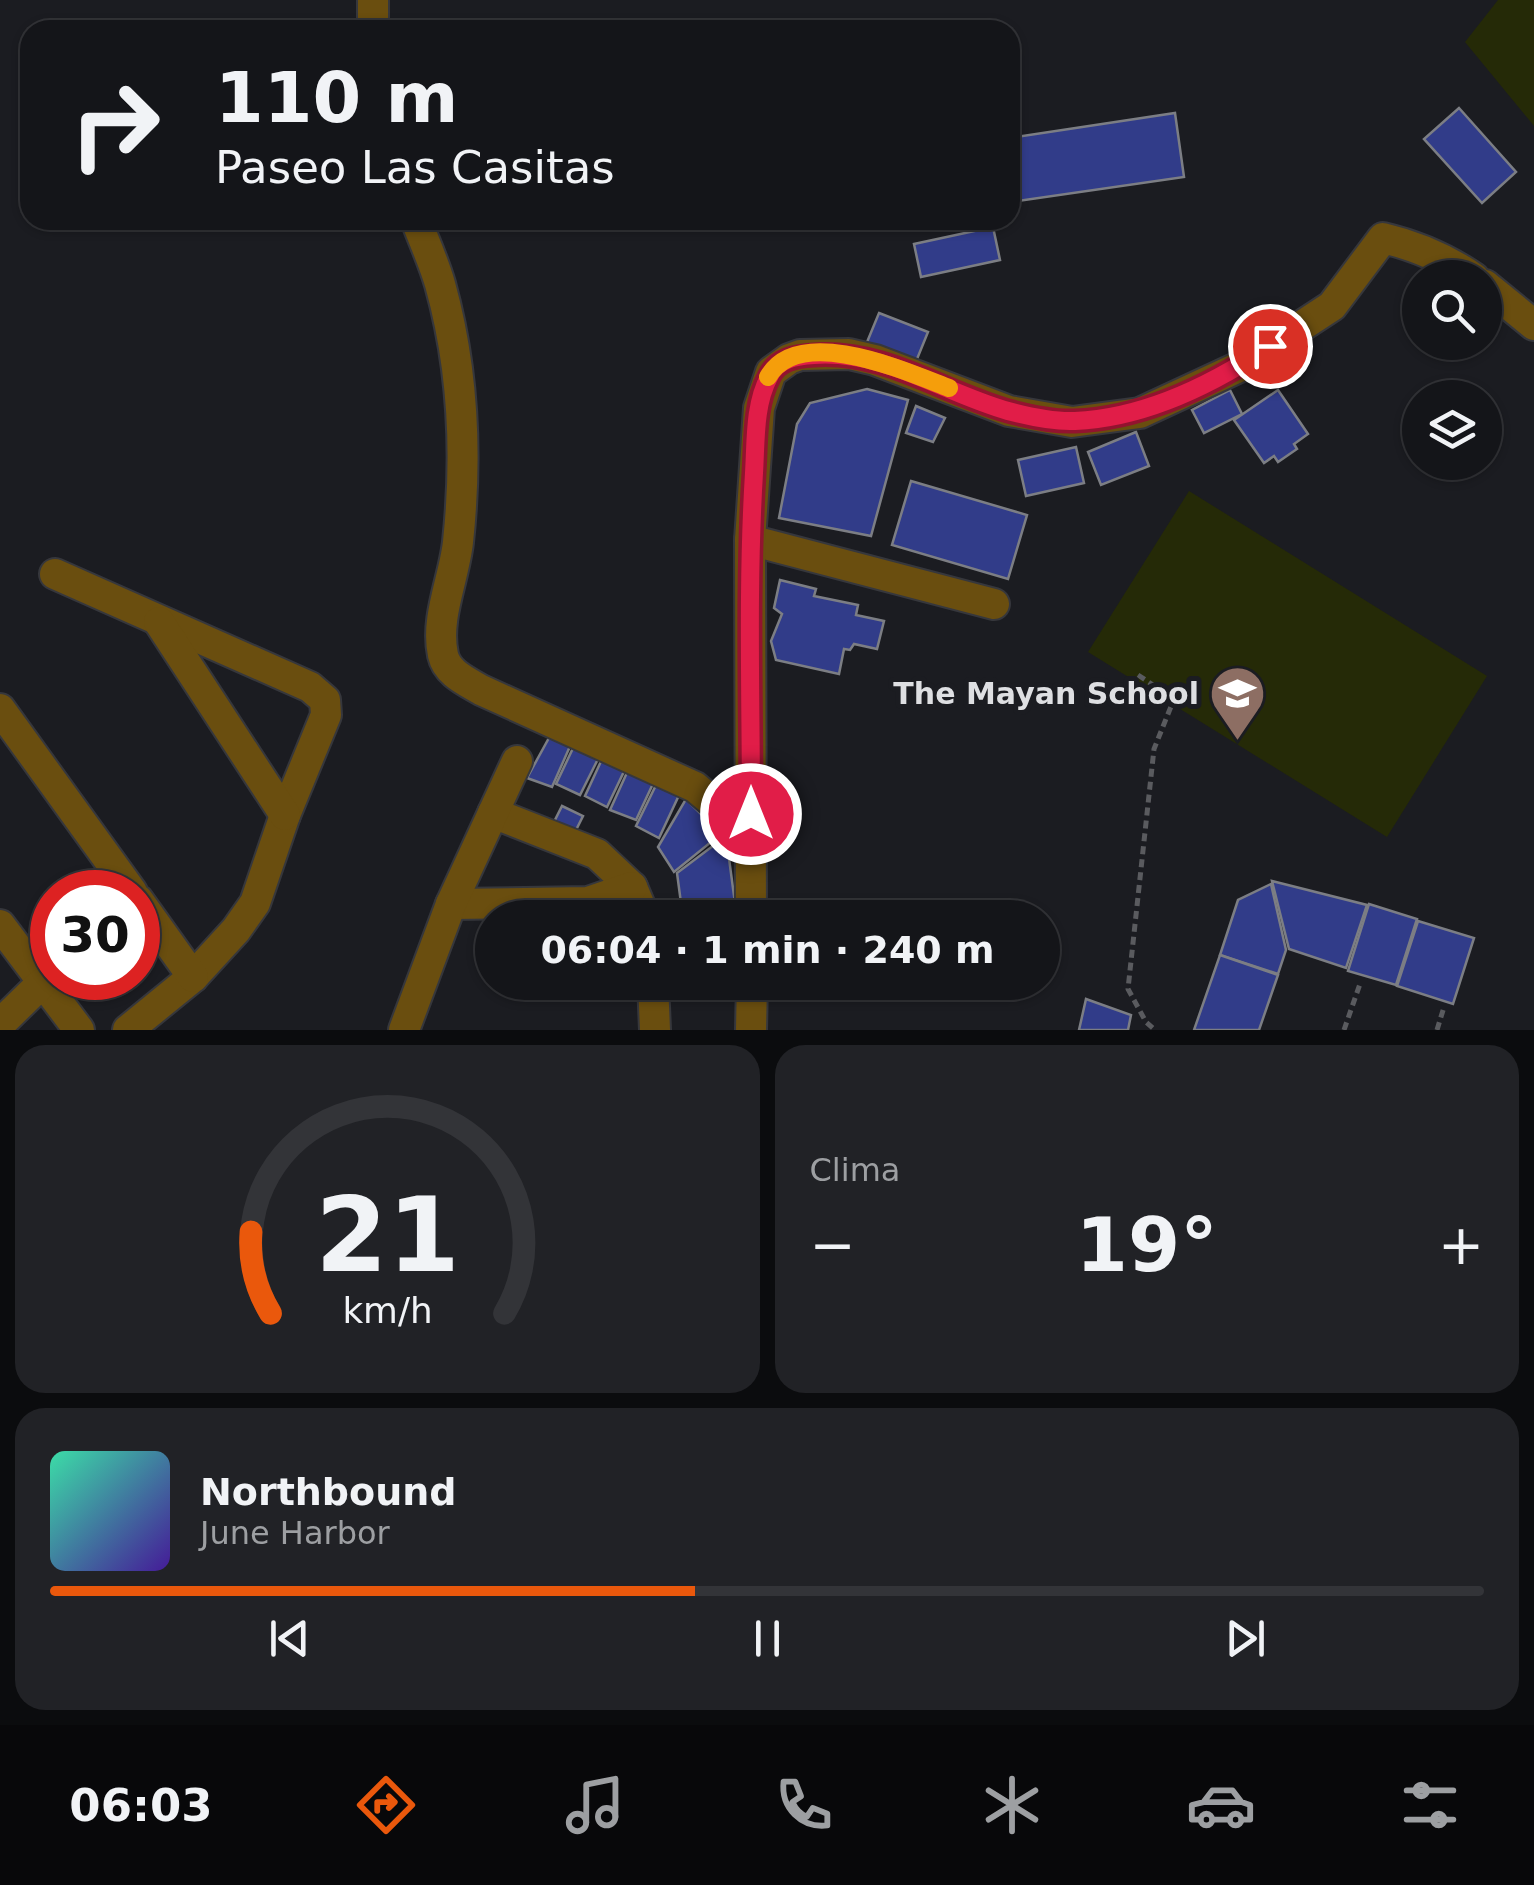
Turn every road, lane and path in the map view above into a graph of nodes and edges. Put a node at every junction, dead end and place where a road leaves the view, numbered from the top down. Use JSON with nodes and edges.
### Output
{"nodes":[{"id":1,"x":420,"y":230,"type":"edge"},
{"id":2,"x":1448,"y":260,"type":"edge"},
{"id":3,"x":1502,"y":299,"type":"edge"},
{"id":4,"x":1534,"y":325,"type":"edge"},
{"id":5,"x":750,"y":540,"type":"junction"},
{"id":6,"x":55,"y":574,"type":"dead end"},
{"id":7,"x":994,"y":604,"type":"dead end"},
{"id":8,"x":159,"y":622,"type":"junction"},
{"id":9,"x":1138,"y":676,"type":"dead end"},
{"id":10,"x":0,"y":709,"type":"edge"},
{"id":11,"x":517,"y":761,"type":"dead end"},
{"id":12,"x":493,"y":813,"type":"junction"},
{"id":13,"x":285,"y":815,"type":"junction"},
{"id":14,"x":751,"y":852,"type":"junction"},
{"id":15,"x":116,"y":870,"type":"edge"},
{"id":16,"x":632,"y":887,"type":"junction"},
{"id":17,"x":637,"y":900,"type":"edge"},
{"id":18,"x":752,"y":900,"type":"edge"},
{"id":19,"x":451,"y":904,"type":"junction"},
{"id":20,"x":0,"y":925,"type":"edge"},
{"id":21,"x":160,"y":931,"type":"edge"},
{"id":22,"x":30,"y":967,"type":"edge"},
{"id":23,"x":193,"y":977,"type":"junction"},
{"id":24,"x":1361,"y":982,"type":"dead end"},
{"id":25,"x":30,"y":995,"type":"edge"},
{"id":26,"x":55,"y":1000,"type":"edge"},
{"id":27,"x":654,"y":1000,"type":"edge"},
{"id":28,"x":752,"y":1000,"type":"edge"},
{"id":29,"x":1444,"y":1007,"type":"dead end"},
{"id":30,"x":0,"y":1024,"type":"edge"},
{"id":31,"x":80,"y":1030,"type":"edge"},
{"id":32,"x":128,"y":1030,"type":"edge"},
{"id":33,"x":404,"y":1030,"type":"edge"},
{"id":34,"x":655,"y":1030,"type":"edge"},
{"id":35,"x":751,"y":1030,"type":"edge"},
{"id":36,"x":1154,"y":1030,"type":"edge"},
{"id":37,"x":1344,"y":1030,"type":"edge"},
{"id":38,"x":1437,"y":1030,"type":"edge"}],
"edges":[{"from":1,"to":14,"type":"street"},
{"from":2,"to":5,"type":"street"},
{"from":3,"to":4,"type":"street"},
{"from":5,"to":7,"type":"street"},
{"from":5,"to":14,"type":"street"},
{"from":6,"to":8,"type":"street"},
{"from":8,"to":13,"type":"street"},
{"from":8,"to":13,"type":"street"},
{"from":9,"to":36,"type":"path"},
{"from":10,"to":15,"type":"street"},
{"from":11,"to":12,"type":"street"},
{"from":12,"to":16,"type":"street"},
{"from":12,"to":19,"type":"street"},
{"from":13,"to":23,"type":"street"},
{"from":14,"to":18,"type":"street"},
{"from":16,"to":17,"type":"street"},
{"from":16,"to":19,"type":"street"},
{"from":19,"to":33,"type":"street"},
{"from":20,"to":22,"type":"street"},
{"from":21,"to":23,"type":"street"},
{"from":23,"to":32,"type":"street"},
{"from":24,"to":37,"type":"path"},
{"from":25,"to":30,"type":"street"},
{"from":26,"to":31,"type":"street"},
{"from":27,"to":34,"type":"street"},
{"from":28,"to":35,"type":"street"},
{"from":29,"to":38,"type":"path"}]}
